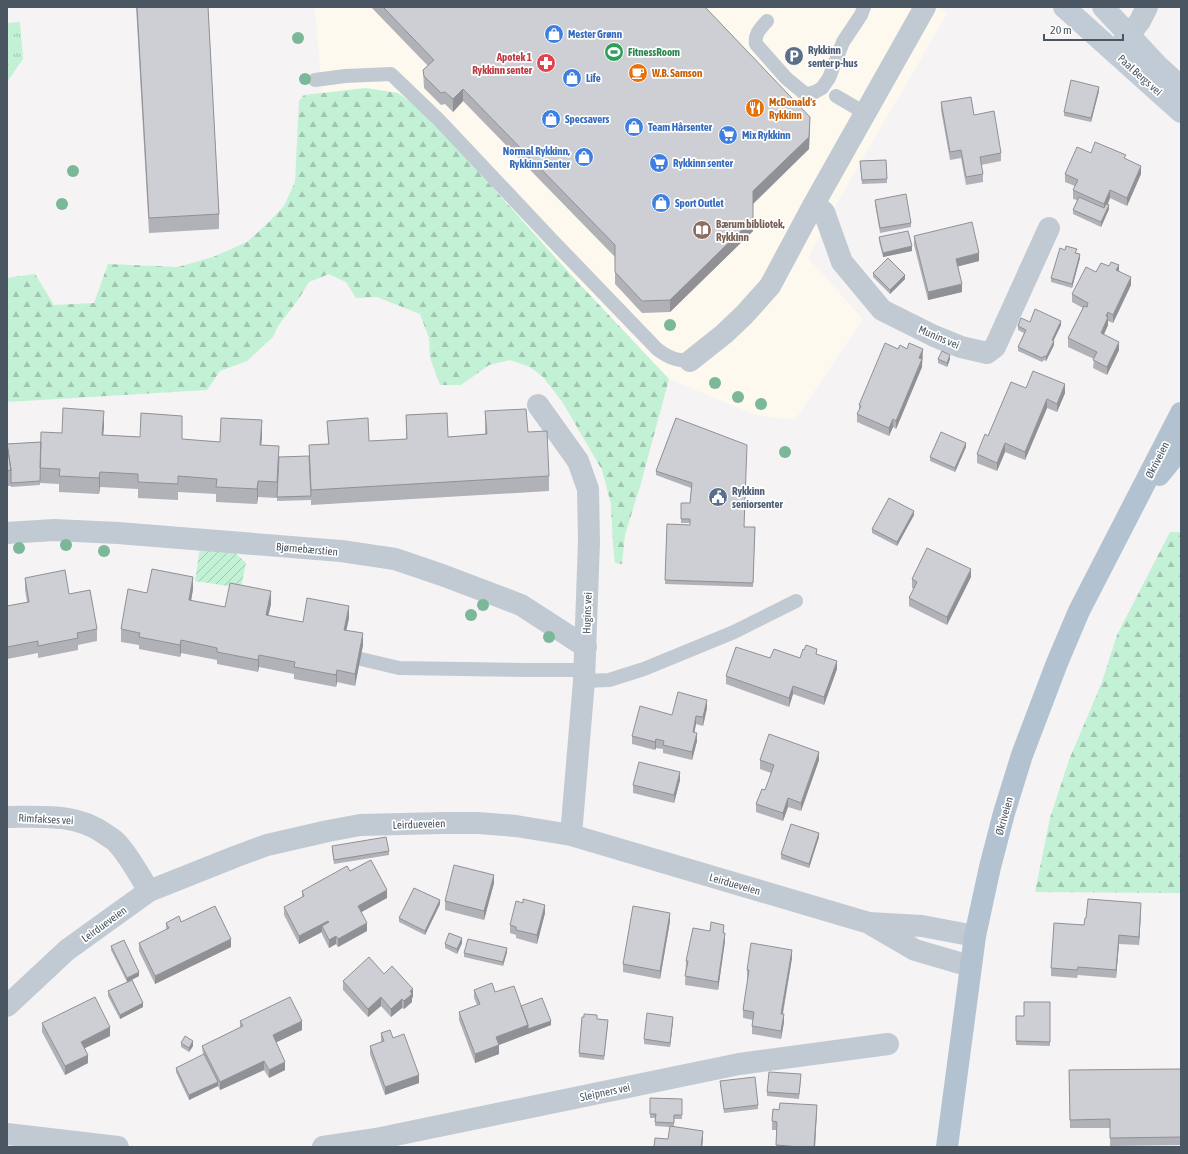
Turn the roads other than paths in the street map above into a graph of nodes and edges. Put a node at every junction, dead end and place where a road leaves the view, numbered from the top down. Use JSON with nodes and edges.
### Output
{"nodes":[{"id":1,"x":864,"y":7,"type":"edge"},
{"id":2,"x":925,"y":7,"type":"edge"},
{"id":3,"x":1064,"y":7,"type":"edge"},
{"id":4,"x":1103,"y":7,"type":"edge"},
{"id":5,"x":1147,"y":7,"type":"edge"},
{"id":6,"x":767,"y":22,"type":"dead end"},
{"id":7,"x":1129,"y":35,"type":"junction"},
{"id":8,"x":1116,"y":53,"type":"junction"},
{"id":9,"x":315,"y":80,"type":"dead end"},
{"id":10,"x":1181,"y":87,"type":"edge"},
{"id":11,"x":836,"y":96,"type":"dead end"},
{"id":12,"x":1181,"y":112,"type":"edge"},
{"id":13,"x":865,"y":113,"type":"junction"},
{"id":14,"x":814,"y":204,"type":"junction"},
{"id":15,"x":1049,"y":228,"type":"dead end"},
{"id":16,"x":690,"y":361,"type":"joint"},
{"id":17,"x":538,"y":405,"type":"dead end"},
{"id":18,"x":1181,"y":413,"type":"edge"},
{"id":19,"x":1181,"y":448,"type":"edge"},
{"id":20,"x":1133,"y":506,"type":"junction"},
{"id":21,"x":7,"y":533,"type":"edge"},
{"id":22,"x":796,"y":601,"type":"dead end"},
{"id":23,"x":586,"y":647,"type":"junction"},
{"id":24,"x":361,"y":659,"type":"edge"},
{"id":25,"x":584,"y":676,"type":"junction"},
{"id":26,"x":7,"y":817,"type":"edge"},
{"id":27,"x":571,"y":835,"type":"junction"},
{"id":28,"x":149,"y":892,"type":"junction"},
{"id":29,"x":869,"y":923,"type":"junction"},
{"id":30,"x":975,"y":936,"type":"junction"},
{"id":31,"x":970,"y":966,"type":"junction"},
{"id":32,"x":7,"y":1006,"type":"edge"},
{"id":33,"x":888,"y":1044,"type":"dead end"},
{"id":34,"x":7,"y":1134,"type":"edge"},
{"id":35,"x":118,"y":1147,"type":"edge"},
{"id":36,"x":323,"y":1147,"type":"edge"},
{"id":37,"x":947,"y":1147,"type":"edge"}],
"edges":[{"from":1,"to":6,"type":"lane"},
{"from":2,"to":13,"type":"street"},
{"from":3,"to":8,"type":"street","name":"Paal Bergs vei"},
{"from":4,"to":7,"type":"street","name":"Paal Bergs vei"},
{"from":5,"to":7,"type":"street"},
{"from":7,"to":8,"type":"street"},
{"from":7,"to":10,"type":"street","name":"Paal Bergs vei"},
{"from":8,"to":12,"type":"street","name":"Paal Bergs vei"},
{"from":9,"to":16,"type":"lane"},
{"from":11,"to":13,"type":"lane"},
{"from":13,"to":14,"type":"street"},
{"from":14,"to":15,"type":"street","name":"Munins vei"},
{"from":14,"to":16,"type":"street"},
{"from":17,"to":23,"type":"street","name":"Hugins vei"},
{"from":18,"to":20,"type":"main road","name":"Økriveien"},
{"from":19,"to":20,"type":"main road","name":"Økriveien"},
{"from":20,"to":30,"type":"main road","name":"Økriveien"},
{"from":21,"to":23,"type":"street","name":"Bjørnebærstien"},
{"from":22,"to":25,"type":"lane"},
{"from":23,"to":25,"type":"street","name":"Hugins vei"},
{"from":24,"to":25,"type":"lane"},
{"from":25,"to":27,"type":"street","name":"Hugins vei"},
{"from":26,"to":28,"type":"street","name":"Rimfakses vei"},
{"from":27,"to":28,"type":"street","name":"Leirdueveien"},
{"from":27,"to":29,"type":"street","name":"Leirdueveien"},
{"from":28,"to":32,"type":"street","name":"Leirdueveien"},
{"from":29,"to":30,"type":"street","name":"Leirdueveien"},
{"from":29,"to":31,"type":"street","name":"Leirdueveien"},
{"from":30,"to":31,"type":"main road","name":"Økriveien"},
{"from":31,"to":37,"type":"main road","name":"Økriveien"},
{"from":33,"to":36,"type":"street","name":"Sleipners vei"},
{"from":34,"to":35,"type":"street"}]}
